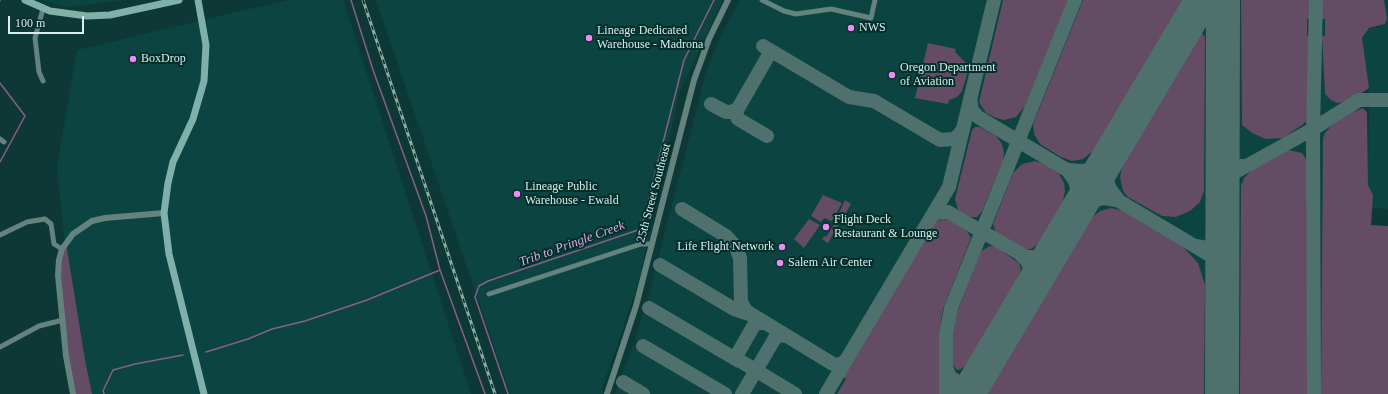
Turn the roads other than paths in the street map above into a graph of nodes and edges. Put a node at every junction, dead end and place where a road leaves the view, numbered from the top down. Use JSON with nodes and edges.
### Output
{"nodes":[{"id":1,"x":25,"y":0,"type":"edge"},
{"id":2,"x":179,"y":0,"type":"edge"},
{"id":3,"x":198,"y":0,"type":"edge"},
{"id":4,"x":728,"y":0,"type":"edge"},
{"id":5,"x":762,"y":0,"type":"edge"},
{"id":6,"x":875,"y":0,"type":"edge"},
{"id":7,"x":43,"y":9,"type":"junction"},
{"id":8,"x":43,"y":81,"type":"dead end"},
{"id":9,"x":164,"y":213,"type":"junction"},
{"id":10,"x":0,"y":235,"type":"edge"},
{"id":11,"x":651,"y":244,"type":"junction"},
{"id":12,"x":62,"y":249,"type":"junction"},
{"id":13,"x":489,"y":294,"type":"dead end"},
{"id":14,"x":63,"y":320,"type":"junction"},
{"id":15,"x":0,"y":347,"type":"edge"},
{"id":16,"x":73,"y":394,"type":"edge"},
{"id":17,"x":204,"y":394,"type":"edge"},
{"id":18,"x":607,"y":394,"type":"edge"}],
"edges":[{"from":1,"to":7,"type":"main road"},
{"from":2,"to":7,"type":"main road"},
{"from":3,"to":9,"type":"main road"},
{"from":4,"to":11,"type":"street","name":"25th Street Southeast"},
{"from":5,"to":6,"type":"street"},
{"from":7,"to":8,"type":"street"},
{"from":9,"to":12,"type":"street"},
{"from":9,"to":17,"type":"main road"},
{"from":10,"to":12,"type":"street"},
{"from":11,"to":13,"type":"street"},
{"from":11,"to":18,"type":"street","name":"25th Street Southeast"},
{"from":12,"to":14,"type":"street"},
{"from":14,"to":15,"type":"street"},
{"from":14,"to":16,"type":"street"}]}
